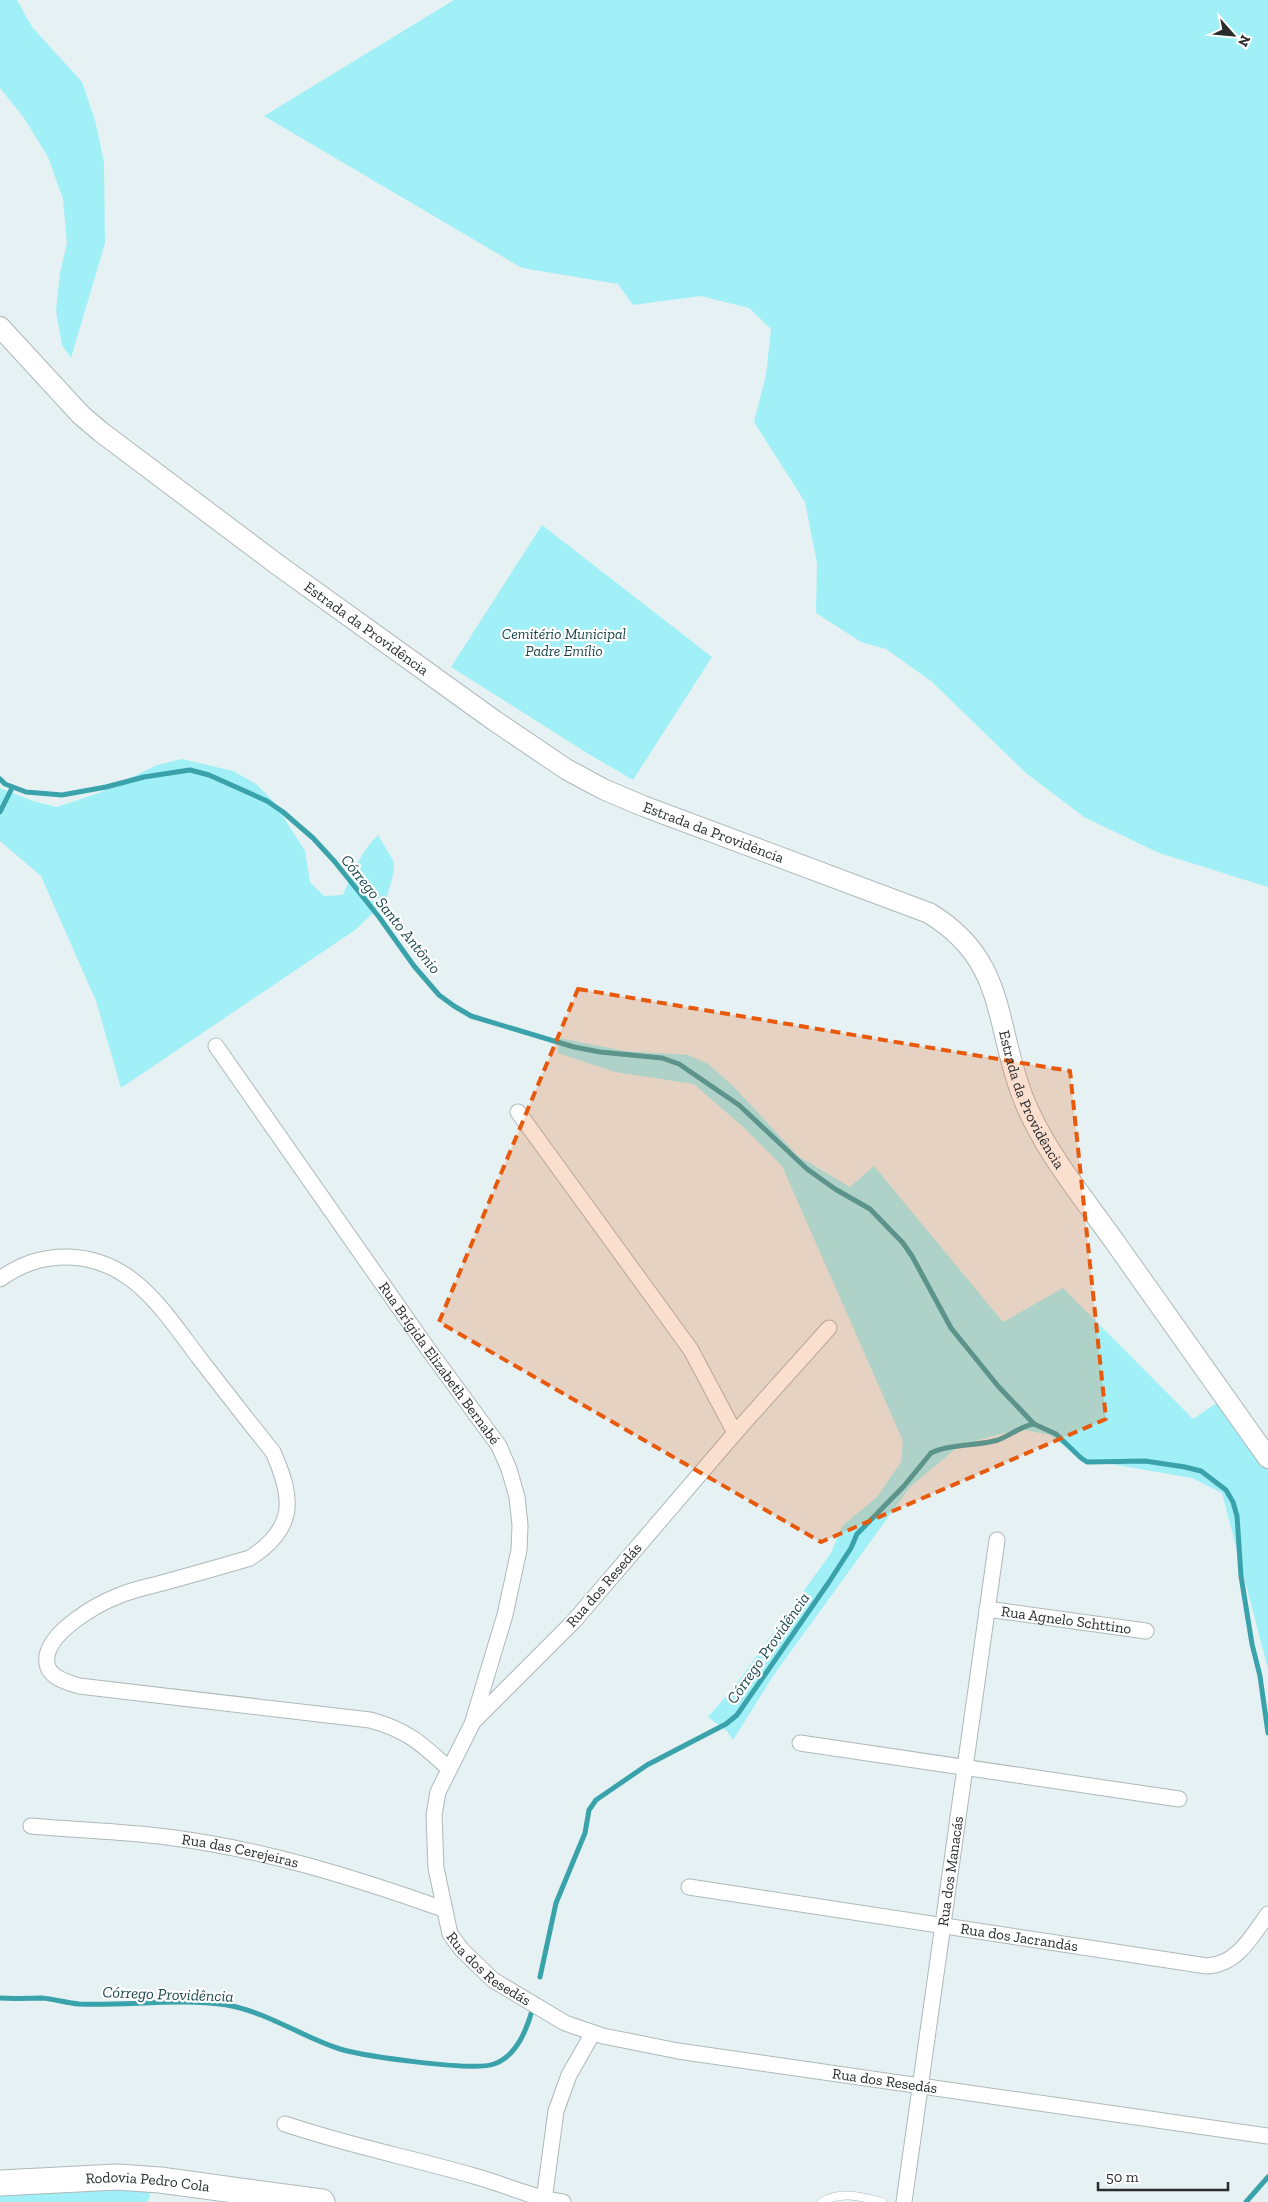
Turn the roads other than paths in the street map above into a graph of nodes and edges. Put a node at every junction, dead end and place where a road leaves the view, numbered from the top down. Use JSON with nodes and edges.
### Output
{"nodes":[{"id":1,"x":0,"y":327,"type":"edge"},
{"id":2,"x":216,"y":1046,"type":"dead end"},
{"id":3,"x":518,"y":1112,"type":"dead end"},
{"id":4,"x":0,"y":1279,"type":"edge"},
{"id":5,"x":829,"y":1328,"type":"dead end"},
{"id":6,"x":735,"y":1433,"type":"junction"},
{"id":7,"x":1268,"y":1458,"type":"edge"},
{"id":8,"x":997,"y":1540,"type":"dead end"},
{"id":9,"x":987,"y":1610,"type":"junction"},
{"id":10,"x":1146,"y":1631,"type":"dead end"},
{"id":11,"x":473,"y":1722,"type":"junction"},
{"id":12,"x":800,"y":1743,"type":"dead end"},
{"id":13,"x":448,"y":1768,"type":"junction"},
{"id":14,"x":965,"y":1768,"type":"junction"},
{"id":15,"x":1179,"y":1800,"type":"dead end"},
{"id":16,"x":31,"y":1826,"type":"dead end"},
{"id":17,"x":689,"y":1887,"type":"dead end"},
{"id":18,"x":443,"y":1909,"type":"junction"},
{"id":19,"x":1268,"y":1914,"type":"edge"},
{"id":20,"x":943,"y":1926,"type":"junction"},
{"id":21,"x":593,"y":2033,"type":"junction"},
{"id":22,"x":920,"y":2086,"type":"junction"},
{"id":23,"x":285,"y":2124,"type":"dead end"},
{"id":24,"x":1268,"y":2136,"type":"edge"},
{"id":25,"x":0,"y":2183,"type":"edge"},
{"id":26,"x":544,"y":2200,"type":"junction"},
{"id":27,"x":322,"y":2202,"type":"edge"},
{"id":28,"x":563,"y":2202,"type":"edge"},
{"id":29,"x":822,"y":2202,"type":"edge"},
{"id":30,"x":882,"y":2202,"type":"edge"},
{"id":31,"x":904,"y":2202,"type":"edge"}],
"edges":[{"from":1,"to":7,"type":"street","name":"Estrada da Providência"},
{"from":2,"to":11,"type":"street","name":"Rua Brígida Elizabeth Bernabé"},
{"from":3,"to":6,"type":"street"},
{"from":4,"to":13,"type":"street"},
{"from":5,"to":6,"type":"street","name":"Rua dos Resedás"},
{"from":6,"to":11,"type":"street","name":"Rua dos Resedás"},
{"from":8,"to":9,"type":"street","name":"Rua dos Manacás"},
{"from":9,"to":10,"type":"street","name":"Rua Agnelo Schttino"},
{"from":9,"to":14,"type":"street","name":"Rua dos Manacás"},
{"from":11,"to":13,"type":"street","name":"Rua dos Resedás"},
{"from":12,"to":14,"type":"street"},
{"from":13,"to":18,"type":"street","name":"Rua dos Resedás"},
{"from":14,"to":15,"type":"street"},
{"from":14,"to":20,"type":"street","name":"Rua dos Manacás"},
{"from":16,"to":18,"type":"street","name":"Rua das Cerejeiras"},
{"from":17,"to":20,"type":"street","name":"Rua dos Jacrandás"},
{"from":18,"to":21,"type":"street","name":"Rua dos Resedás"},
{"from":19,"to":20,"type":"street","name":"Rua dos Jacrandás"},
{"from":20,"to":22,"type":"street","name":"Rua dos Manacás"},
{"from":21,"to":22,"type":"street","name":"Rua dos Resedás"},
{"from":21,"to":26,"type":"street"},
{"from":22,"to":24,"type":"street","name":"Rua dos Resedás"},
{"from":22,"to":31,"type":"street","name":"Rua dos Manacás"},
{"from":23,"to":26,"type":"street"},
{"from":25,"to":27,"type":"main road","name":"Rodovia Pedro Cola"},
{"from":26,"to":28,"type":"street"},
{"from":29,"to":30,"type":"lane"}]}
